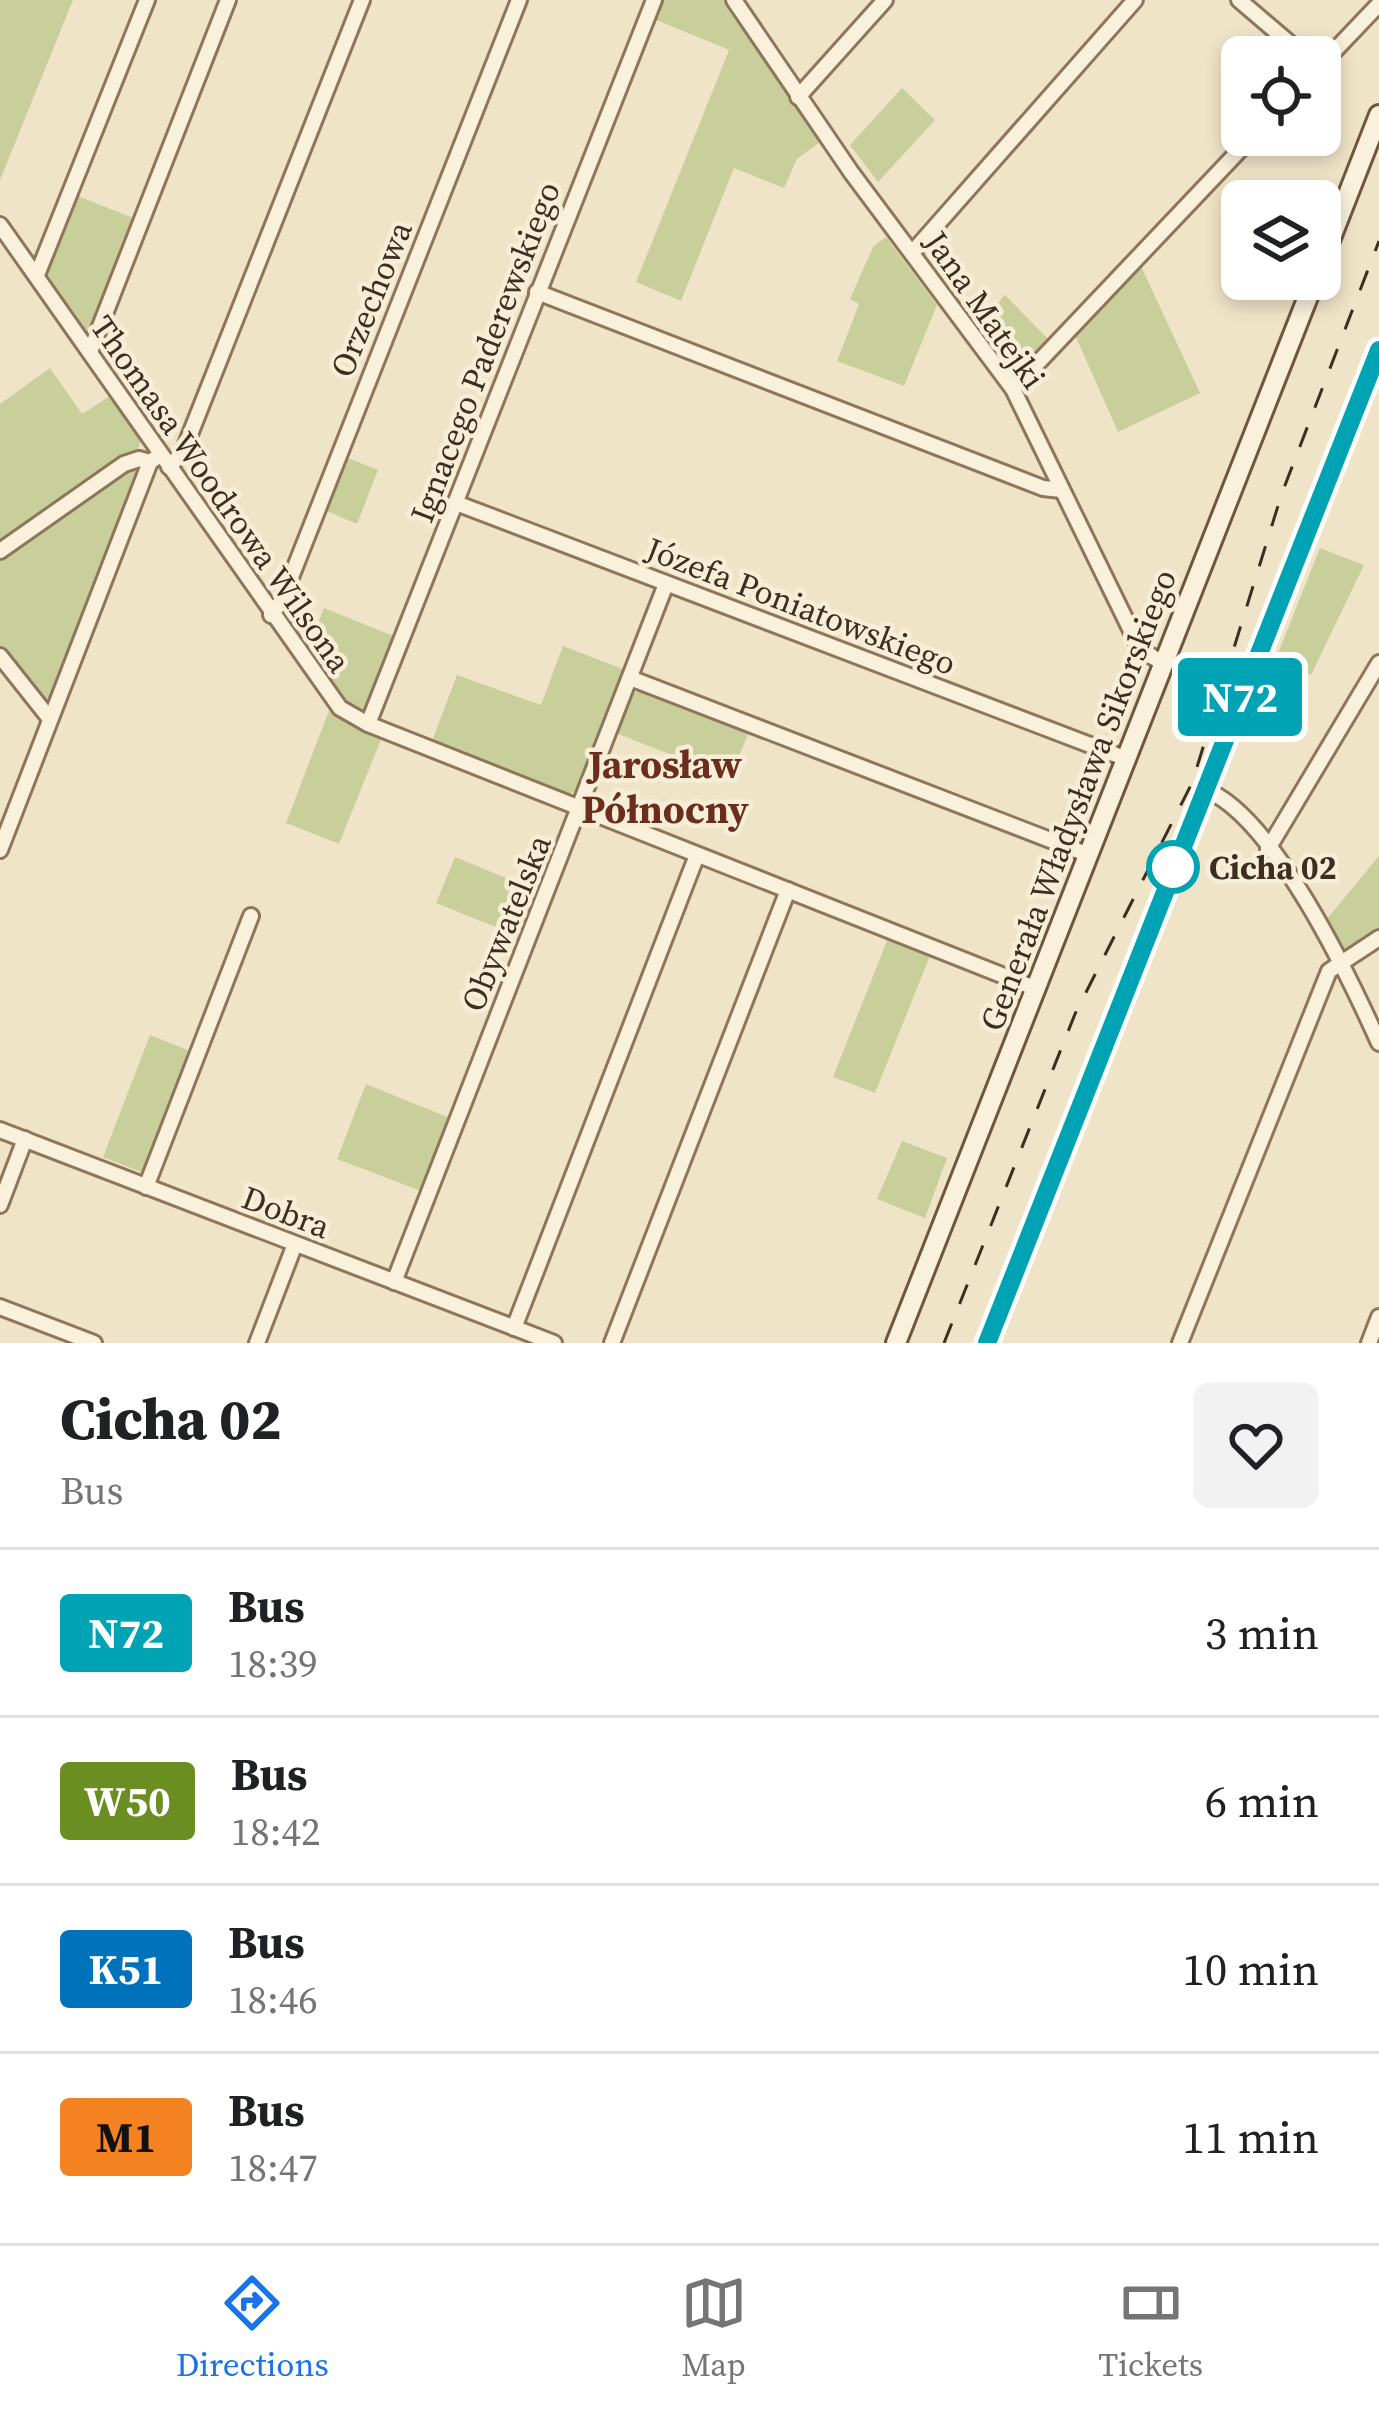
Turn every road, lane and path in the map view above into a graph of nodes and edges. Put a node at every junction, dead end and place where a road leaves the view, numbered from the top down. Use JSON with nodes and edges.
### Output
{"nodes":[{"id":1,"x":147,"y":0,"type":"edge"},
{"id":2,"x":228,"y":0,"type":"edge"},
{"id":3,"x":362,"y":0,"type":"edge"},
{"id":4,"x":519,"y":0,"type":"edge"},
{"id":5,"x":654,"y":0,"type":"edge"},
{"id":6,"x":734,"y":0,"type":"edge"},
{"id":7,"x":885,"y":0,"type":"edge"},
{"id":8,"x":1135,"y":0,"type":"edge"},
{"id":9,"x":1239,"y":0,"type":"edge"},
{"id":10,"x":1379,"y":4,"type":"edge"},
{"id":11,"x":1281,"y":36,"type":"edge"},
{"id":12,"x":1341,"y":44,"type":"edge"},
{"id":13,"x":798,"y":97,"type":"junction"},
{"id":14,"x":1379,"y":116,"type":"edge"},
{"id":15,"x":1234,"y":156,"type":"edge"},
{"id":16,"x":1341,"y":213,"type":"edge"},
{"id":17,"x":3,"y":234,"type":"edge"},
{"id":18,"x":911,"y":253,"type":"junction"},
{"id":19,"x":37,"y":275,"type":"junction"},
{"id":20,"x":537,"y":292,"type":"junction"},
{"id":21,"x":1307,"y":300,"type":"edge"},
{"id":22,"x":1379,"y":350,"type":"edge"},
{"id":23,"x":90,"y":352,"type":"junction"},
{"id":24,"x":1013,"y":389,"type":"junction"},
{"id":25,"x":160,"y":461,"type":"junction"},
{"id":26,"x":1061,"y":490,"type":"junction"},
{"id":27,"x":456,"y":503,"type":"junction"},
{"id":28,"x":0,"y":551,"type":"edge"},
{"id":29,"x":666,"y":584,"type":"junction"},
{"id":30,"x":271,"y":615,"type":"junction"},
{"id":31,"x":0,"y":656,"type":"edge"},
{"id":32,"x":1379,"y":663,"type":"edge"},
{"id":33,"x":1164,"y":664,"type":"junction"},
{"id":34,"x":630,"y":678,"type":"junction"},
{"id":35,"x":50,"y":718,"type":"junction"},
{"id":36,"x":368,"y":724,"type":"junction"},
{"id":37,"x":1126,"y":759,"type":"junction"},
{"id":38,"x":1204,"y":789,"type":"junction"},
{"id":39,"x":581,"y":808,"type":"junction"},
{"id":40,"x":0,"y":850,"type":"edge"},
{"id":41,"x":1268,"y":850,"type":"junction"},
{"id":42,"x":697,"y":855,"type":"junction"},
{"id":43,"x":1089,"y":855,"type":"junction"},
{"id":44,"x":788,"y":890,"type":"junction"},
{"id":45,"x":250,"y":916,"type":"dead end"},
{"id":46,"x":1379,"y":938,"type":"edge"},
{"id":47,"x":1342,"y":964,"type":"junction"},
{"id":48,"x":1037,"y":989,"type":"junction"},
{"id":49,"x":1379,"y":1043,"type":"edge"},
{"id":50,"x":0,"y":1130,"type":"edge"},
{"id":51,"x":25,"y":1139,"type":"junction"},
{"id":52,"x":146,"y":1187,"type":"junction"},
{"id":53,"x":0,"y":1205,"type":"edge"},
{"id":54,"x":295,"y":1244,"type":"junction"},
{"id":55,"x":394,"y":1282,"type":"junction"},
{"id":56,"x":0,"y":1307,"type":"edge"},
{"id":57,"x":1379,"y":1317,"type":"edge"},
{"id":58,"x":514,"y":1328,"type":"junction"},
{"id":59,"x":94,"y":1343,"type":"edge"},
{"id":60,"x":257,"y":1343,"type":"edge"},
{"id":61,"x":554,"y":1343,"type":"edge"},
{"id":62,"x":612,"y":1343,"type":"edge"},
{"id":63,"x":896,"y":1343,"type":"edge"},
{"id":64,"x":987,"y":1343,"type":"edge"},
{"id":65,"x":1180,"y":1343,"type":"edge"},
{"id":66,"x":1369,"y":1343,"type":"edge"}],
"edges":[{"from":1,"to":19,"type":"street"},
{"from":2,"to":23,"type":"street"},
{"from":3,"to":25,"type":"street"},
{"from":4,"to":30,"type":"street","name":"Orzechowa"},
{"from":5,"to":20,"type":"street","name":"Ignacego Paderewskiego"},
{"from":6,"to":13,"type":"street","name":"Jana Matejki"},
{"from":7,"to":13,"type":"street"},
{"from":8,"to":18,"type":"street"},
{"from":9,"to":11,"type":"street"},
{"from":10,"to":12,"type":"street"},
{"from":13,"to":18,"type":"street","name":"Jana Matejki"},
{"from":14,"to":16,"type":"main road"},
{"from":15,"to":24,"type":"street"},
{"from":17,"to":19,"type":"street","name":"Thomasa Woodrowa Wilsona"},
{"from":18,"to":24,"type":"street","name":"Jana Matejki"},
{"from":19,"to":23,"type":"street","name":"Thomasa Woodrowa Wilsona"},
{"from":20,"to":26,"type":"street"},
{"from":20,"to":27,"type":"street","name":"Ignacego Paderewskiego"},
{"from":21,"to":33,"type":"main road","name":"Generała Władysława Sikorskiego"},
{"from":22,"to":38,"type":"main road"},
{"from":23,"to":25,"type":"street","name":"Thomasa Woodrowa Wilsona"},
{"from":24,"to":26,"type":"street","name":"Jana Matejki"},
{"from":25,"to":28,"type":"street"},
{"from":25,"to":30,"type":"street","name":"Thomasa Woodrowa Wilsona"},
{"from":25,"to":35,"type":"street"},
{"from":26,"to":33,"type":"street","name":"Jana Matejki"},
{"from":27,"to":29,"type":"street","name":"Józefa Poniatowskiego"},
{"from":27,"to":36,"type":"street","name":"Ignacego Paderewskiego"},
{"from":29,"to":34,"type":"street","name":"Obywatelska"},
{"from":29,"to":37,"type":"street","name":"Józefa Poniatowskiego"},
{"from":30,"to":36,"type":"street","name":"Thomasa Woodrowa Wilsona"},
{"from":31,"to":35,"type":"street"},
{"from":32,"to":41,"type":"street"},
{"from":33,"to":37,"type":"main road","name":"Generała Władysława Sikorskiego"},
{"from":34,"to":39,"type":"street","name":"Obywatelska"},
{"from":34,"to":43,"type":"street"},
{"from":35,"to":40,"type":"street"},
{"from":36,"to":39,"type":"street","name":"Thomasa Woodrowa Wilsona"},
{"from":37,"to":43,"type":"main road","name":"Generała Władysława Sikorskiego"},
{"from":38,"to":41,"type":"street"},
{"from":38,"to":64,"type":"main road"},
{"from":39,"to":42,"type":"street","name":"Thomasa Woodrowa Wilsona"},
{"from":39,"to":55,"type":"street","name":"Obywatelska"},
{"from":41,"to":47,"type":"street"},
{"from":42,"to":44,"type":"street","name":"Thomasa Woodrowa Wilsona"},
{"from":42,"to":58,"type":"street"},
{"from":43,"to":48,"type":"main road","name":"Generała Władysława Sikorskiego"},
{"from":44,"to":48,"type":"street","name":"Thomasa Woodrowa Wilsona"},
{"from":44,"to":62,"type":"street"},
{"from":45,"to":52,"type":"street"},
{"from":46,"to":47,"type":"street"},
{"from":47,"to":49,"type":"street"},
{"from":47,"to":65,"type":"street"},
{"from":48,"to":63,"type":"main road","name":"Generała Władysława Sikorskiego"},
{"from":50,"to":51,"type":"street","name":"Dobra"},
{"from":51,"to":52,"type":"street","name":"Dobra"},
{"from":51,"to":53,"type":"street"},
{"from":52,"to":54,"type":"street","name":"Dobra"},
{"from":54,"to":55,"type":"street","name":"Dobra"},
{"from":54,"to":60,"type":"street"},
{"from":55,"to":58,"type":"street","name":"Dobra"},
{"from":56,"to":59,"type":"street"},
{"from":57,"to":66,"type":"street"},
{"from":58,"to":61,"type":"street","name":"Dobra"}]}
